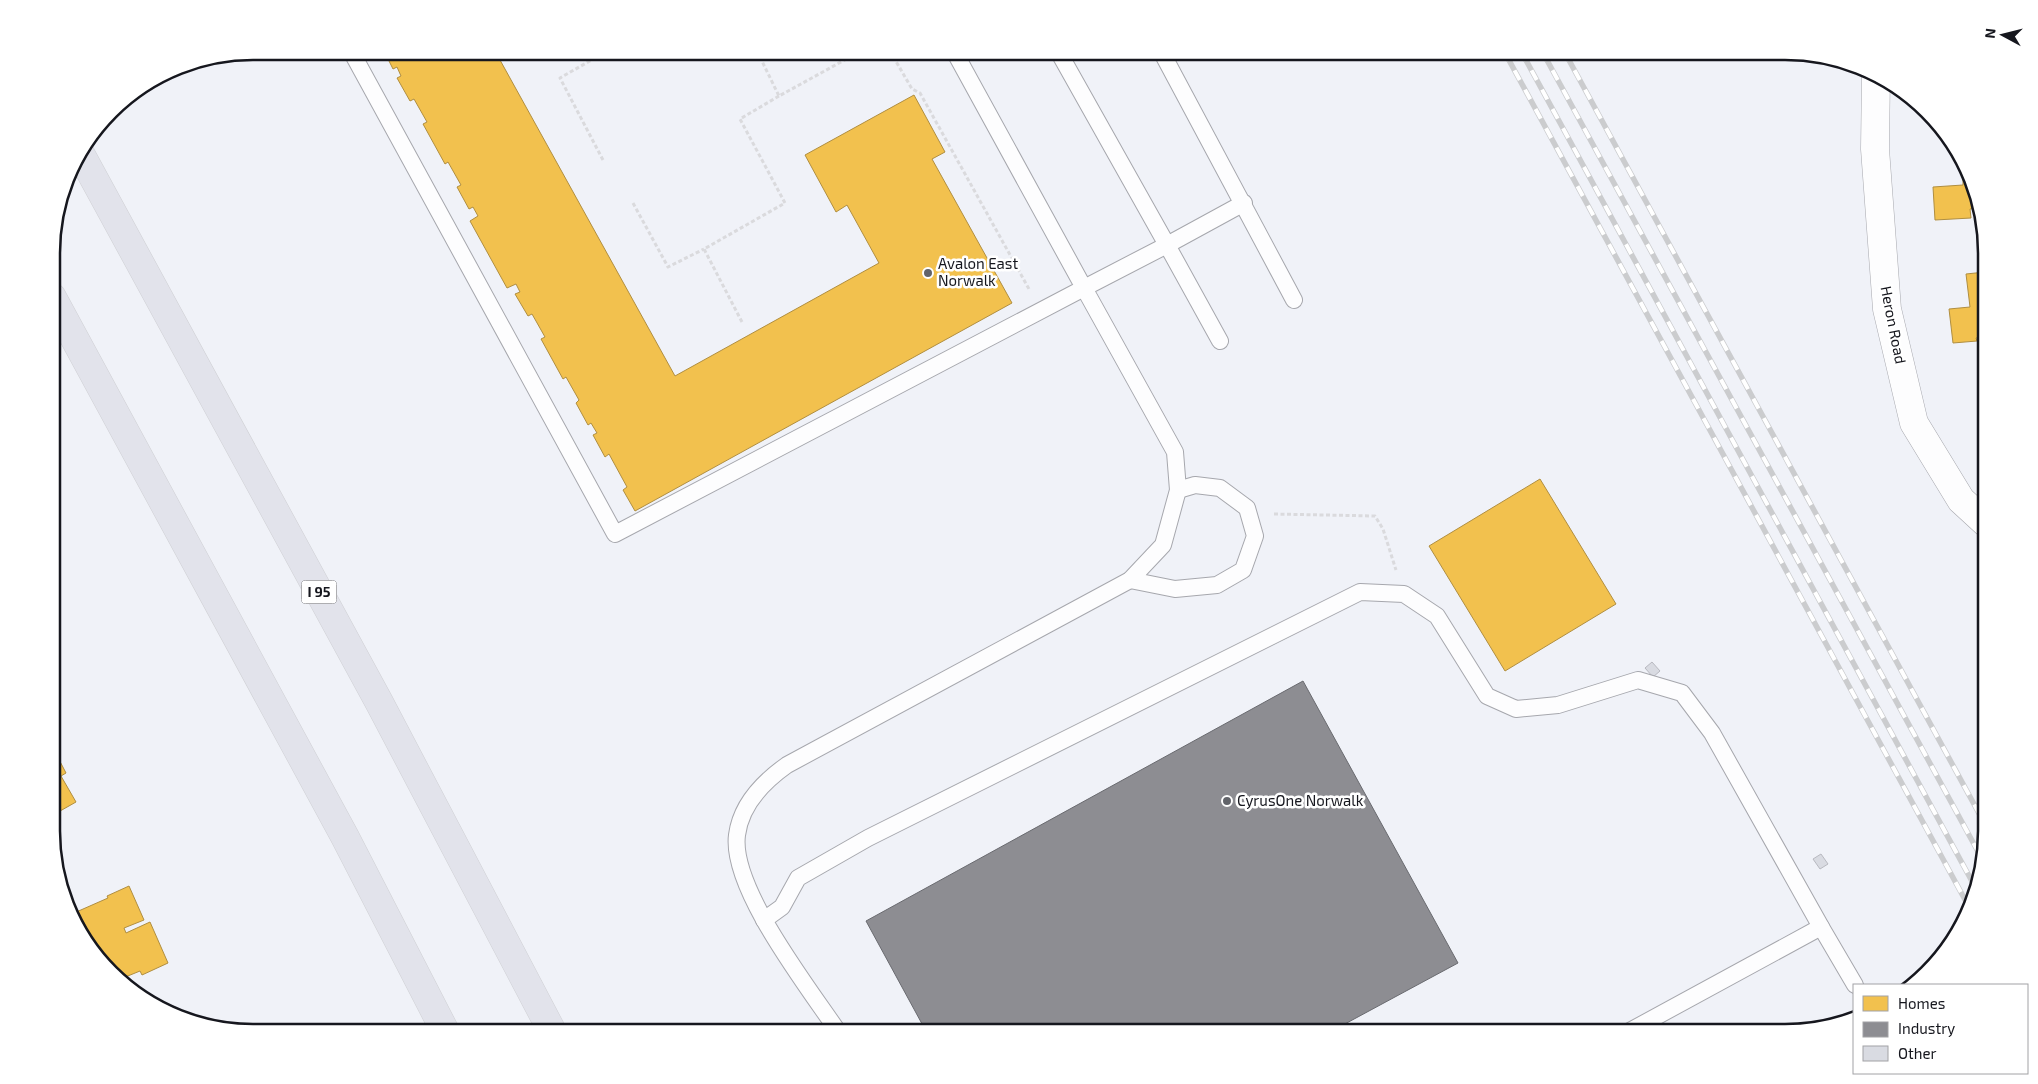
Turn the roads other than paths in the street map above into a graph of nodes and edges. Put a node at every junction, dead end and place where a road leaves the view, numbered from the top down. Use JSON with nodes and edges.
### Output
{"nodes":[{"id":1,"x":356,"y":60,"type":"edge"},
{"id":2,"x":959,"y":60,"type":"edge"},
{"id":3,"x":1063,"y":60,"type":"edge"},
{"id":4,"x":1166,"y":60,"type":"edge"},
{"id":5,"x":1876,"y":83,"type":"edge"},
{"id":6,"x":84,"y":160,"type":"edge"},
{"id":7,"x":1244,"y":203,"type":"junction"},
{"id":8,"x":1166,"y":245,"type":"junction"},
{"id":9,"x":1084,"y":288,"type":"junction"},
{"id":10,"x":1294,"y":300,"type":"dead end"},
{"id":11,"x":60,"y":312,"type":"edge"},
{"id":12,"x":1220,"y":341,"type":"dead end"},
{"id":13,"x":1178,"y":490,"type":"junction"},
{"id":14,"x":1978,"y":516,"type":"edge"},
{"id":15,"x":1130,"y":580,"type":"junction"},
{"id":16,"x":764,"y":920,"type":"junction"},
{"id":17,"x":1821,"y":927,"type":"junction"},
{"id":18,"x":1854,"y":984,"type":"edge"},
{"id":19,"x":441,"y":1024,"type":"edge"},
{"id":20,"x":547,"y":1024,"type":"edge"},
{"id":21,"x":833,"y":1024,"type":"edge"},
{"id":22,"x":1643,"y":1024,"type":"edge"}],
"edges":[{"from":1,"to":9,"type":"lane"},
{"from":2,"to":9,"type":"lane"},
{"from":3,"to":8,"type":"lane"},
{"from":4,"to":7,"type":"lane"},
{"from":5,"to":14,"type":"street","name":"Heron Road"},
{"from":6,"to":20,"type":"highway","number":"I 95"},
{"from":7,"to":8,"type":"lane"},
{"from":7,"to":10,"type":"lane"},
{"from":8,"to":9,"type":"lane"},
{"from":8,"to":12,"type":"lane"},
{"from":9,"to":13,"type":"lane"},
{"from":11,"to":19,"type":"highway"},
{"from":13,"to":15,"type":"lane"},
{"from":13,"to":15,"type":"lane"},
{"from":15,"to":16,"type":"lane"},
{"from":16,"to":17,"type":"lane"},
{"from":16,"to":21,"type":"lane"},
{"from":17,"to":18,"type":"lane"},
{"from":17,"to":22,"type":"lane"}]}
